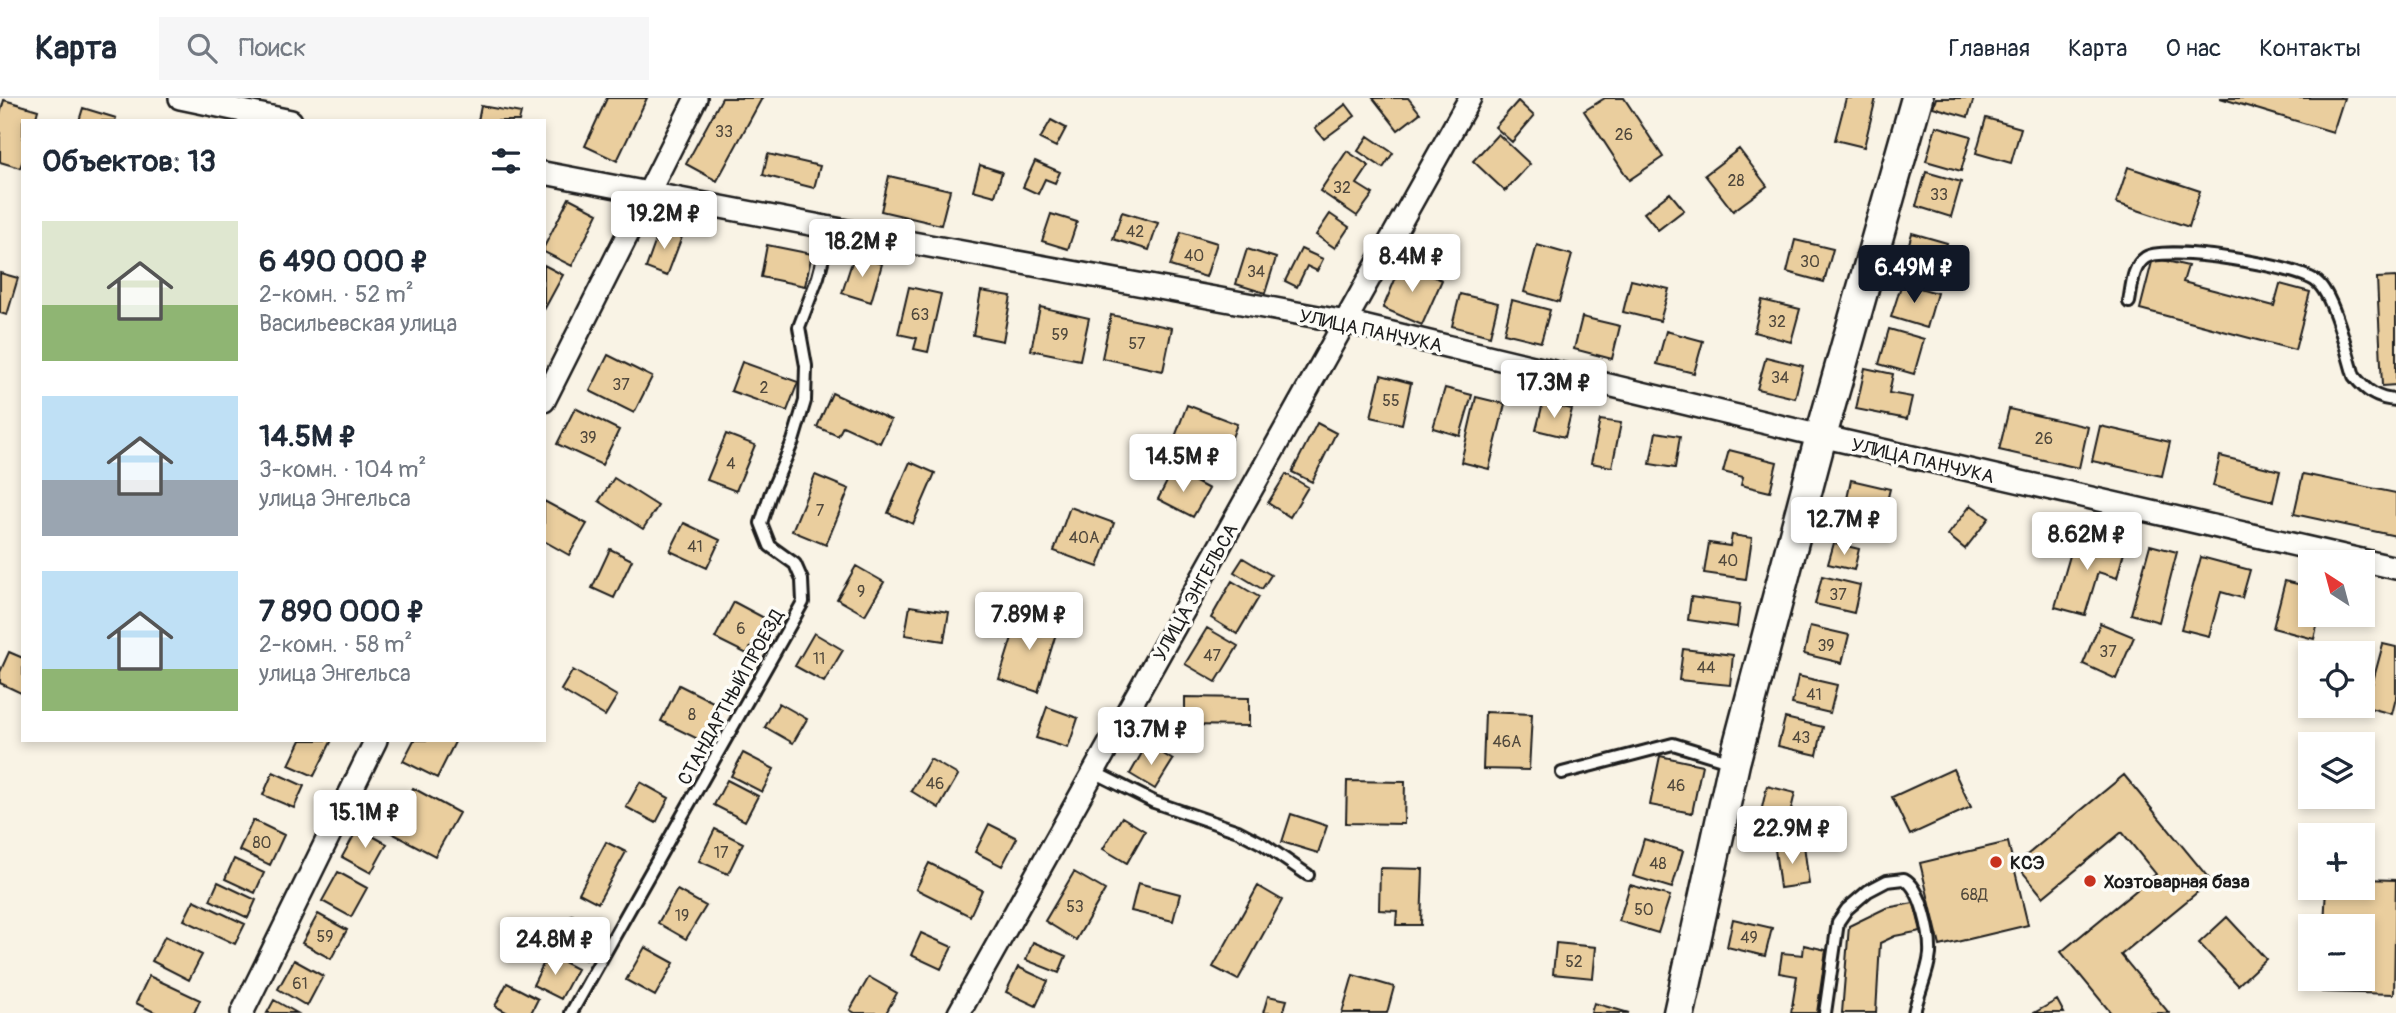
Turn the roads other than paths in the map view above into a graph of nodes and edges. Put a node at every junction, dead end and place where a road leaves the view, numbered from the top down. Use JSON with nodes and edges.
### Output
{"nodes":[{"id":1,"x":180,"y":98,"type":"edge"},
{"id":2,"x":696,"y":98,"type":"edge"},
{"id":3,"x":1470,"y":98,"type":"edge"},
{"id":4,"x":1917,"y":98,"type":"edge"},
{"id":5,"x":281,"y":119,"type":"edge"},
{"id":6,"x":546,"y":173,"type":"edge"},
{"id":7,"x":647,"y":194,"type":"junction"},
{"id":8,"x":831,"y":228,"type":"junction"},
{"id":9,"x":2129,"y":302,"type":"dead end"},
{"id":10,"x":1346,"y":322,"type":"junction"},
{"id":11,"x":546,"y":397,"type":"edge"},
{"id":12,"x":2396,"y":400,"type":"edge"},
{"id":13,"x":1821,"y":436,"type":"junction"},
{"id":14,"x":2396,"y":568,"type":"edge"},
{"id":15,"x":375,"y":742,"type":"edge"},
{"id":16,"x":1734,"y":763,"type":"junction"},
{"id":17,"x":1094,"y":772,"type":"junction"},
{"id":18,"x":1562,"y":773,"type":"dead end"},
{"id":19,"x":1308,"y":875,"type":"dead end"},
{"id":20,"x":242,"y":1013,"type":"edge"},
{"id":21,"x":571,"y":1013,"type":"edge"},
{"id":22,"x":959,"y":1013,"type":"edge"},
{"id":23,"x":1679,"y":1013,"type":"edge"},
{"id":24,"x":1825,"y":1013,"type":"edge"},
{"id":25,"x":1914,"y":1013,"type":"edge"}],
"edges":[{"from":1,"to":5,"type":"street"},
{"from":2,"to":7,"type":"street"},
{"from":3,"to":10,"type":"street","name":"УЛИЦА ЭНГЕЛЬСА"},
{"from":4,"to":13,"type":"main road"},
{"from":6,"to":7,"type":"street","name":"УЛИЦА ПАНЧУКА"},
{"from":7,"to":8,"type":"street","name":"УЛИЦА ПАНЧУКА"},
{"from":7,"to":11,"type":"street"},
{"from":8,"to":10,"type":"street","name":"УЛИЦА ПАНЧУКА"},
{"from":8,"to":21,"type":"lane","name":"СТАНДАРТНЫЙ ПРОЕЗД"},
{"from":9,"to":12,"type":"lane"},
{"from":10,"to":13,"type":"street","name":"УЛИЦА ПАНЧУКА"},
{"from":10,"to":17,"type":"street","name":"УЛИЦА ЭНГЕЛЬСА"},
{"from":13,"to":14,"type":"street","name":"УЛИЦА ПАНЧУКА"},
{"from":13,"to":16,"type":"main road"},
{"from":15,"to":20,"type":"street"},
{"from":16,"to":18,"type":"lane"},
{"from":16,"to":23,"type":"main road"},
{"from":17,"to":19,"type":"lane"},
{"from":17,"to":22,"type":"street","name":"УЛИЦА ЭНГЕЛЬСА"},
{"from":24,"to":25,"type":"lane"}]}
